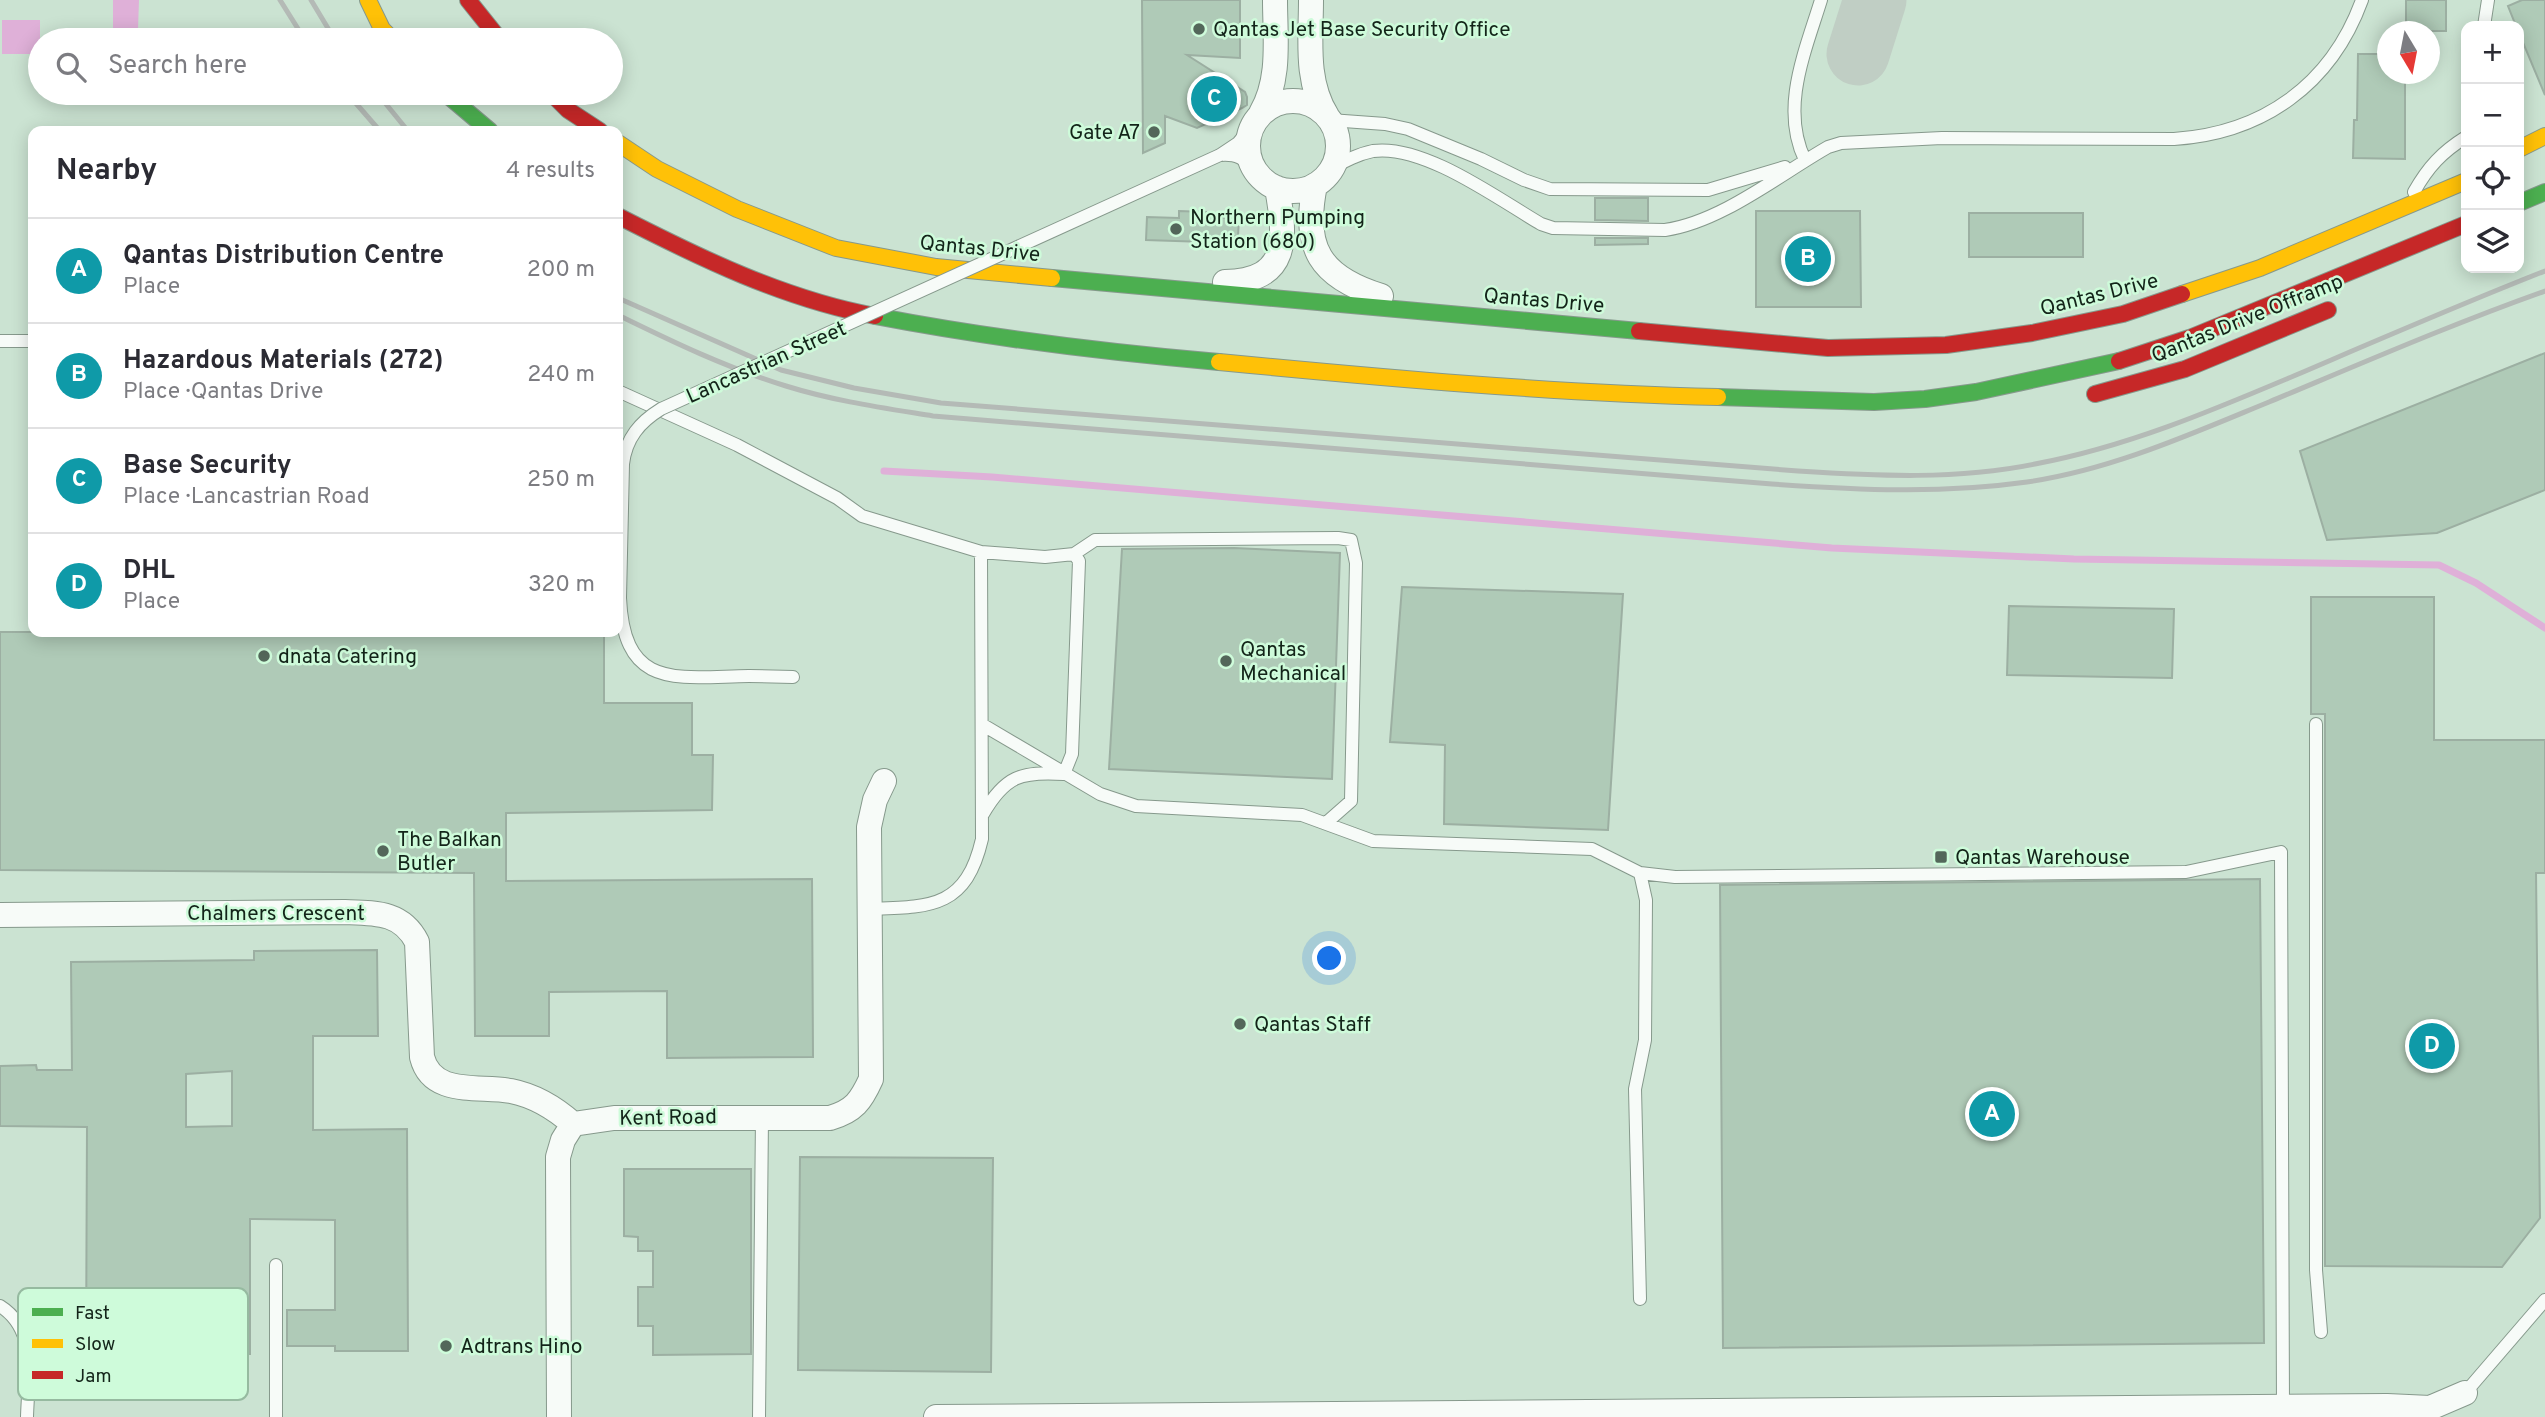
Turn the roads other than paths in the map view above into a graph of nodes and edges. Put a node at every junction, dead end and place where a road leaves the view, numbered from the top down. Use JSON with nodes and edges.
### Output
{"nodes":[{"id":1,"x":368,"y":0,"type":"edge"},
{"id":2,"x":468,"y":0,"type":"edge"},
{"id":3,"x":1275,"y":0,"type":"edge"},
{"id":4,"x":1311,"y":0,"type":"edge"},
{"id":5,"x":1821,"y":0,"type":"edge"},
{"id":6,"x":2362,"y":0,"type":"edge"},
{"id":7,"x":2488,"y":0,"type":"edge"},
{"id":8,"x":2485,"y":21,"type":"edge"},
{"id":9,"x":384,"y":28,"type":"edge"},
{"id":10,"x":490,"y":28,"type":"edge"},
{"id":11,"x":459,"y":105,"type":"edge"},
{"id":12,"x":563,"y":105,"type":"edge"},
{"id":13,"x":1328,"y":118,"type":"junction"},
{"id":14,"x":1256,"y":120,"type":"junction"},
{"id":15,"x":484,"y":126,"type":"edge"},
{"id":16,"x":592,"y":126,"type":"edge"},
{"id":17,"x":2524,"y":133,"type":"edge"},
{"id":18,"x":2461,"y":140,"type":"edge"},
{"id":19,"x":2543,"y":140,"type":"edge"},
{"id":20,"x":623,"y":146,"type":"edge"},
{"id":21,"x":2524,"y":147,"type":"edge"},
{"id":22,"x":2524,"y":154,"type":"edge"},
{"id":23,"x":1220,"y":155,"type":"junction"},
{"id":24,"x":1805,"y":160,"type":"junction"},
{"id":25,"x":1332,"y":168,"type":"junction"},
{"id":26,"x":1254,"y":170,"type":"junction"},
{"id":27,"x":2461,"y":180,"type":"edge"},
{"id":28,"x":1315,"y":186,"type":"junction"},
{"id":29,"x":1277,"y":188,"type":"junction"},
{"id":30,"x":2545,"y":192,"type":"edge"},
{"id":31,"x":2524,"y":201,"type":"edge"},
{"id":32,"x":2405,"y":207,"type":"junction"},
{"id":33,"x":623,"y":219,"type":"edge"},
{"id":34,"x":2461,"y":226,"type":"edge"},
{"id":35,"x":1174,"y":288,"type":"junction"},
{"id":36,"x":2339,"y":305,"type":"dead end"},
{"id":37,"x":1439,"y":312,"type":"junction"},
{"id":38,"x":0,"y":341,"type":"edge"},
{"id":39,"x":28,"y":341,"type":"edge"},
{"id":40,"x":623,"y":393,"type":"edge"},
{"id":41,"x":2081,"y":398,"type":"dead end"},
{"id":42,"x":1746,"y":399,"type":"junction"},
{"id":43,"x":1901,"y":417,"type":"dead end"},
{"id":44,"x":623,"y":464,"type":"edge"},
{"id":45,"x":981,"y":552,"type":"junction"},
{"id":46,"x":1074,"y":554,"type":"junction"},
{"id":47,"x":623,"y":626,"type":"edge"},
{"id":48,"x":793,"y":677,"type":"dead end"},
{"id":49,"x":2316,"y":724,"type":"dead end"},
{"id":50,"x":983,"y":725,"type":"junction"},
{"id":51,"x":1064,"y":774,"type":"junction"},
{"id":52,"x":884,"y":780,"type":"dead end"},
{"id":53,"x":982,"y":816,"type":"junction"},
{"id":54,"x":1326,"y":823,"type":"junction"},
{"id":55,"x":1640,"y":873,"type":"junction"},
{"id":56,"x":870,"y":909,"type":"junction"},
{"id":57,"x":0,"y":915,"type":"edge"},
{"id":58,"x":762,"y":1117,"type":"junction"},
{"id":59,"x":573,"y":1124,"type":"junction"},
{"id":60,"x":276,"y":1265,"type":"dead end"},
{"id":61,"x":1640,"y":1299,"type":"dead end"},
{"id":62,"x":2545,"y":1300,"type":"edge"},
{"id":63,"x":0,"y":1306,"type":"edge"},
{"id":64,"x":18,"y":1321,"type":"edge"},
{"id":65,"x":2321,"y":1332,"type":"dead end"},
{"id":66,"x":2465,"y":1393,"type":"joint"},
{"id":67,"x":2283,"y":1407,"type":"junction"},
{"id":68,"x":2148,"y":1412,"type":"edge"},
{"id":69,"x":2246,"y":1412,"type":"edge"},
{"id":70,"x":2392,"y":1412,"type":"edge"},
{"id":71,"x":1877,"y":1413,"type":"edge"},
{"id":72,"x":1971,"y":1413,"type":"edge"},
{"id":73,"x":1471,"y":1415,"type":"edge"},
{"id":74,"x":276,"y":1417,"type":"edge"},
{"id":75,"x":559,"y":1417,"type":"edge"},
{"id":76,"x":759,"y":1417,"type":"edge"},
{"id":77,"x":936,"y":1417,"type":"edge"}],
"edges":[{"from":1,"to":9,"type":"highway"},
{"from":2,"to":10,"type":"highway"},
{"from":3,"to":14,"type":"street"},
{"from":4,"to":13,"type":"street"},
{"from":5,"to":24,"type":"lane"},
{"from":6,"to":24,"type":"lane"},
{"from":7,"to":8,"type":"lane"},
{"from":11,"to":15,"type":"highway"},
{"from":12,"to":16,"type":"highway"},
{"from":13,"to":14,"type":"street"},
{"from":13,"to":24,"type":"lane"},
{"from":13,"to":25,"type":"street"},
{"from":14,"to":23,"type":"lane","name":"Lancastrian Street"},
{"from":14,"to":26,"type":"street"},
{"from":17,"to":19,"type":"lane"},
{"from":18,"to":32,"type":"lane"},
{"from":19,"to":21,"type":"highway"},
{"from":19,"to":22,"type":"highway"},
{"from":20,"to":35,"type":"highway","name":"Qantas Drive"},
{"from":23,"to":26,"type":"lane"},
{"from":23,"to":44,"type":"lane","name":"Lancastrian Street","bridge":true},
{"from":24,"to":25,"type":"lane"},
{"from":25,"to":28,"type":"street"},
{"from":26,"to":29,"type":"street"},
{"from":27,"to":32,"type":"highway","name":"Qantas Drive"},
{"from":28,"to":29,"type":"street"},
{"from":28,"to":37,"type":"street"},
{"from":29,"to":35,"type":"street"},
{"from":30,"to":31,"type":"highway"},
{"from":32,"to":37,"type":"highway","name":"Qantas Drive"},
{"from":33,"to":42,"type":"highway"},
{"from":34,"to":42,"type":"highway"},
{"from":35,"to":37,"type":"highway","name":"Qantas Drive"},
{"from":36,"to":41,"type":"highway","name":"Qantas Drive Offramp"},
{"from":38,"to":39,"type":"lane"},
{"from":40,"to":45,"type":"lane"},
{"from":42,"to":43,"type":"highway"},
{"from":45,"to":46,"type":"lane"},
{"from":45,"to":50,"type":"lane"},
{"from":46,"to":51,"type":"lane"},
{"from":46,"to":54,"type":"lane"},
{"from":47,"to":48,"type":"lane","name":"Lancastrian Street","bridge":true},
{"from":49,"to":65,"type":"lane"},
{"from":50,"to":51,"type":"lane"},
{"from":50,"to":53,"type":"lane"},
{"from":51,"to":53,"type":"lane"},
{"from":51,"to":54,"type":"lane"},
{"from":52,"to":56,"type":"street","name":"Kent Road"},
{"from":53,"to":56,"type":"lane"},
{"from":54,"to":55,"type":"lane"},
{"from":55,"to":61,"type":"lane"},
{"from":55,"to":67,"type":"lane"},
{"from":56,"to":58,"type":"street","name":"Kent Road"},
{"from":57,"to":59,"type":"street","name":"Chalmers Crescent"},
{"from":58,"to":59,"type":"street","name":"Kent Road"},
{"from":58,"to":76,"type":"lane"},
{"from":59,"to":75,"type":"street"},
{"from":60,"to":74,"type":"lane"},
{"from":62,"to":66,"type":"lane"},
{"from":63,"to":64,"type":"lane"},
{"from":66,"to":70,"type":"street"},
{"from":67,"to":69,"type":"street"},
{"from":67,"to":70,"type":"street"},
{"from":68,"to":69,"type":"street"},
{"from":68,"to":72,"type":"street"},
{"from":71,"to":72,"type":"street"},
{"from":71,"to":73,"type":"street"},
{"from":73,"to":77,"type":"street"}]}
